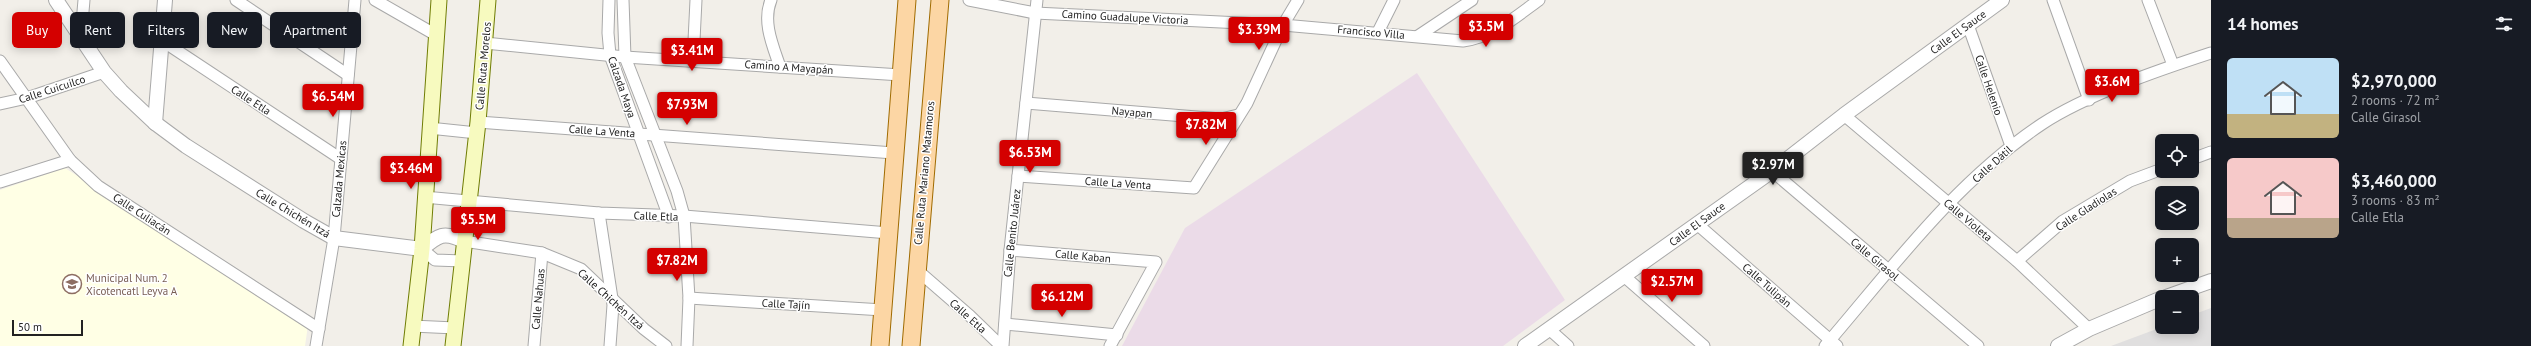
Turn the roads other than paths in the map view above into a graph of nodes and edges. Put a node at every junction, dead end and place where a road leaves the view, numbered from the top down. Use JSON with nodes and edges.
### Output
{"nodes":[{"id":1,"x":56,"y":0,"type":"edge"},
{"id":2,"x":84,"y":0,"type":"edge"},
{"id":3,"x":165,"y":0,"type":"edge"},
{"id":4,"x":236,"y":0,"type":"edge"},
{"id":5,"x":355,"y":0,"type":"edge"},
{"id":6,"x":375,"y":0,"type":"edge"},
{"id":7,"x":439,"y":0,"type":"edge"},
{"id":8,"x":488,"y":0,"type":"edge"},
{"id":9,"x":609,"y":0,"type":"edge"},
{"id":10,"x":624,"y":0,"type":"edge"},
{"id":11,"x":696,"y":0,"type":"edge"},
{"id":12,"x":771,"y":0,"type":"edge"},
{"id":13,"x":907,"y":0,"type":"edge"},
{"id":14,"x":940,"y":0,"type":"edge"},
{"id":15,"x":969,"y":0,"type":"edge"},
{"id":16,"x":1037,"y":0,"type":"edge"},
{"id":17,"x":1298,"y":0,"type":"edge"},
{"id":18,"x":1394,"y":0,"type":"edge"},
{"id":19,"x":1472,"y":0,"type":"edge"},
{"id":20,"x":1539,"y":0,"type":"edge"},
{"id":21,"x":2002,"y":0,"type":"edge"},
{"id":22,"x":2053,"y":0,"type":"edge"},
{"id":23,"x":2148,"y":0,"type":"edge"},
{"id":24,"x":83,"y":12,"type":"edge"},
{"id":25,"x":164,"y":12,"type":"edge"},
{"id":26,"x":1035,"y":12,"type":"junction"},
{"id":27,"x":70,"y":20,"type":"edge"},
{"id":28,"x":1283,"y":25,"type":"junction"},
{"id":29,"x":1968,"y":25,"type":"junction"},
{"id":30,"x":1378,"y":32,"type":"junction"},
{"id":31,"x":436,"y":35,"type":"junction"},
{"id":32,"x":1418,"y":36,"type":"junction"},
{"id":33,"x":485,"y":42,"type":"junction"},
{"id":34,"x":89,"y":48,"type":"edge"},
{"id":35,"x":160,"y":48,"type":"edge"},
{"id":36,"x":173,"y":48,"type":"edge"},
{"id":37,"x":2211,"y":53,"type":"edge"},
{"id":38,"x":610,"y":55,"type":"junction"},
{"id":39,"x":625,"y":57,"type":"junction"},
{"id":40,"x":0,"y":61,"type":"edge"},
{"id":41,"x":693,"y":61,"type":"junction"},
{"id":42,"x":2173,"y":65,"type":"junction"},
{"id":43,"x":780,"y":67,"type":"junction"},
{"id":44,"x":104,"y":72,"type":"junction"},
{"id":45,"x":348,"y":75,"type":"junction"},
{"id":46,"x":900,"y":75,"type":"junction"},
{"id":47,"x":27,"y":98,"type":"junction"},
{"id":48,"x":2089,"y":100,"type":"junction"},
{"id":49,"x":1026,"y":103,"type":"junction"},
{"id":50,"x":0,"y":104,"type":"edge"},
{"id":51,"x":1238,"y":115,"type":"junction"},
{"id":52,"x":1844,"y":115,"type":"junction"},
{"id":53,"x":155,"y":123,"type":"junction"},
{"id":54,"x":429,"y":128,"type":"junction"},
{"id":55,"x":477,"y":128,"type":"junction"},
{"id":56,"x":638,"y":134,"type":"junction"},
{"id":57,"x":655,"y":135,"type":"junction"},
{"id":58,"x":2011,"y":146,"type":"junction"},
{"id":59,"x":2211,"y":152,"type":"edge"},
{"id":60,"x":894,"y":153,"type":"junction"},
{"id":61,"x":2199,"y":156,"type":"edge"},
{"id":62,"x":341,"y":159,"type":"junction"},
{"id":63,"x":70,"y":160,"type":"junction"},
{"id":64,"x":1772,"y":171,"type":"junction"},
{"id":65,"x":2155,"y":172,"type":"edge"},
{"id":66,"x":1018,"y":176,"type":"junction"},
{"id":67,"x":0,"y":182,"type":"edge"},
{"id":68,"x":424,"y":197,"type":"junction"},
{"id":69,"x":469,"y":202,"type":"junction"},
{"id":70,"x":1947,"y":204,"type":"junction"},
{"id":71,"x":599,"y":213,"type":"junction"},
{"id":72,"x":684,"y":216,"type":"junction"},
{"id":73,"x":669,"y":217,"type":"junction"},
{"id":74,"x":1698,"y":224,"type":"junction"},
{"id":75,"x":889,"y":233,"type":"junction"},
{"id":76,"x":334,"y":238,"type":"junction"},
{"id":77,"x":464,"y":242,"type":"junction"},
{"id":78,"x":422,"y":249,"type":"junction"},
{"id":79,"x":1010,"y":250,"type":"junction"},
{"id":80,"x":542,"y":253,"type":"junction"},
{"id":81,"x":2017,"y":261,"type":"junction"},
{"id":82,"x":463,"y":262,"type":"junction"},
{"id":83,"x":916,"y":270,"type":"junction"},
{"id":84,"x":1889,"y":271,"type":"junction"},
{"id":85,"x":1625,"y":277,"type":"junction"},
{"id":86,"x":2211,"y":281,"type":"edge"},
{"id":87,"x":2186,"y":290,"type":"edge"},
{"id":88,"x":689,"y":298,"type":"junction"},
{"id":89,"x":612,"y":300,"type":"junction"},
{"id":90,"x":2155,"y":301,"type":"edge"},
{"id":91,"x":883,"y":310,"type":"junction"},
{"id":92,"x":1004,"y":324,"type":"junction"},
{"id":93,"x":412,"y":326,"type":"junction"},
{"id":94,"x":455,"y":328,"type":"junction"},
{"id":95,"x":319,"y":329,"type":"junction"},
{"id":96,"x":1549,"y":329,"type":"junction"},
{"id":97,"x":2089,"y":329,"type":"junction"},
{"id":98,"x":1117,"y":335,"type":"junction"},
{"id":99,"x":1831,"y":344,"type":"edge"},
{"id":100,"x":316,"y":346,"type":"edge"},
{"id":101,"x":411,"y":346,"type":"edge"},
{"id":102,"x":453,"y":346,"type":"edge"},
{"id":103,"x":534,"y":346,"type":"edge"},
{"id":104,"x":610,"y":346,"type":"edge"},
{"id":105,"x":666,"y":346,"type":"edge"},
{"id":106,"x":687,"y":346,"type":"edge"},
{"id":107,"x":880,"y":346,"type":"edge"},
{"id":108,"x":911,"y":346,"type":"edge"},
{"id":109,"x":1002,"y":346,"type":"edge"},
{"id":110,"x":1110,"y":346,"type":"edge"},
{"id":111,"x":1526,"y":346,"type":"edge"},
{"id":112,"x":1568,"y":346,"type":"edge"},
{"id":113,"x":1704,"y":346,"type":"edge"},
{"id":114,"x":1978,"y":346,"type":"edge"},
{"id":115,"x":2058,"y":346,"type":"edge"}],
"edges":[{"from":1,"to":27,"type":"street","name":"Calle Chichén Itzá"},
{"from":2,"to":24,"type":"street"},
{"from":3,"to":25,"type":"street"},
{"from":4,"to":45,"type":"street"},
{"from":5,"to":45,"type":"street","name":"Calzada Mexicas"},
{"from":6,"to":31,"type":"street"},
{"from":7,"to":31,"type":"main road"},
{"from":8,"to":33,"type":"main road","name":"Calle Ruta Morelos"},
{"from":9,"to":38,"type":"street","name":"Calzada Maya"},
{"from":10,"to":39,"type":"street","name":"Calzada Maya"},
{"from":11,"to":41,"type":"street"},
{"from":12,"to":43,"type":"street"},
{"from":13,"to":46,"type":"main road"},
{"from":14,"to":83,"type":"main road","name":"Calle Ruta Mariano Matamoros"},
{"from":15,"to":26,"type":"street","name":"Camino Guadalupe Victoria"},
{"from":16,"to":26,"type":"street","name":"Calle Benito Juárez"},
{"from":17,"to":28,"type":"street"},
{"from":18,"to":30,"type":"street"},
{"from":19,"to":32,"type":"street","name":"Francisco Villa"},
{"from":20,"to":32,"type":"street"},
{"from":21,"to":29,"type":"street","name":"Calle El Sauce"},
{"from":22,"to":48,"type":"street"},
{"from":23,"to":42,"type":"street"},
{"from":26,"to":28,"type":"street","name":"Camino Guadalupe Victoria"},
{"from":26,"to":49,"type":"street","name":"Calle Benito Juárez"},
{"from":28,"to":30,"type":"street","name":"Francisco Villa"},
{"from":28,"to":51,"type":"street"},
{"from":29,"to":52,"type":"street","name":"Calle El Sauce"},
{"from":29,"to":58,"type":"street","name":"Calle Helenio"},
{"from":30,"to":32,"type":"street","name":"Francisco Villa"},
{"from":31,"to":54,"type":"main road"},
{"from":33,"to":38,"type":"street","name":"Camino A Mayapán"},
{"from":33,"to":55,"type":"main road","name":"Calle Ruta Morelos"},
{"from":34,"to":44,"type":"street","name":"Calle Chichén Itzá"},
{"from":35,"to":53,"type":"street"},
{"from":36,"to":62,"type":"street","name":"Calle Etla"},
{"from":37,"to":42,"type":"street","name":"Calle Dátil"},
{"from":38,"to":39,"type":"street","name":"Camino A Mayapán"},
{"from":38,"to":56,"type":"street","name":"Calzada Maya"},
{"from":39,"to":41,"type":"street","name":"Camino A Mayapán"},
{"from":39,"to":57,"type":"street","name":"Calzada Maya"},
{"from":40,"to":47,"type":"street","name":"Calle Culiacán"},
{"from":41,"to":43,"type":"street","name":"Camino A Mayapán"},
{"from":42,"to":48,"type":"street","name":"Calle Dátil"},
{"from":43,"to":46,"type":"street","name":"Camino A Mayapán"},
{"from":44,"to":47,"type":"street","name":"Calle Cuicuilco"},
{"from":44,"to":53,"type":"street","name":"Calle Chichén Itzá"},
{"from":45,"to":62,"type":"street","name":"Calzada Mexicas"},
{"from":46,"to":60,"type":"main road"},
{"from":47,"to":50,"type":"street","name":"Calle Cuicuilco"},
{"from":47,"to":63,"type":"street","name":"Calle Culiacán"},
{"from":48,"to":58,"type":"street","name":"Calle Dátil"},
{"from":49,"to":51,"type":"street","name":"Nayapan"},
{"from":49,"to":66,"type":"street","name":"Calle Benito Juárez"},
{"from":51,"to":66,"type":"street","name":"Calle La Venta"},
{"from":52,"to":64,"type":"street","name":"Calle El Sauce"},
{"from":52,"to":70,"type":"street","name":"Calle Violeta"},
{"from":53,"to":76,"type":"street","name":"Calle Chichén Itzá"},
{"from":54,"to":55,"type":"street","name":"Calle La Venta"},
{"from":54,"to":68,"type":"main road"},
{"from":55,"to":56,"type":"street","name":"Calle La Venta"},
{"from":55,"to":69,"type":"main road","name":"Calle Ruta Morelos"},
{"from":56,"to":57,"type":"street","name":"Calle La Venta"},
{"from":56,"to":73,"type":"street","name":"Calzada Maya"},
{"from":57,"to":60,"type":"street","name":"Calle La Venta"},
{"from":57,"to":72,"type":"street","name":"Calzada Maya"},
{"from":58,"to":70,"type":"street","name":"Calle Dátil"},
{"from":59,"to":61,"type":"street"},
{"from":60,"to":75,"type":"main road"},
{"from":62,"to":76,"type":"street","name":"Calzada Mexicas"},
{"from":63,"to":67,"type":"street"},
{"from":63,"to":95,"type":"street","name":"Calle Culiacán"},
{"from":64,"to":74,"type":"street","name":"Calle El Sauce"},
{"from":64,"to":84,"type":"street","name":"Calle Girasol"},
{"from":65,"to":81,"type":"street","name":"Calle Gladiolas"},
{"from":66,"to":79,"type":"street","name":"Calle Benito Juárez"},
{"from":68,"to":69,"type":"street","name":"Calle Etla"},
{"from":68,"to":78,"type":"main road"},
{"from":69,"to":71,"type":"street","name":"Calle Etla"},
{"from":69,"to":77,"type":"main road","name":"Calle Ruta Morelos"},
{"from":70,"to":81,"type":"street","name":"Calle Violeta"},
{"from":70,"to":84,"type":"street","name":"Calle Dátil"},
{"from":71,"to":73,"type":"street","name":"Calle Etla"},
{"from":71,"to":89,"type":"street"},
{"from":72,"to":73,"type":"street","name":"Calle Etla"},
{"from":72,"to":75,"type":"street","name":"Calle Etla"},
{"from":72,"to":88,"type":"street","name":"Calzada Maya"},
{"from":74,"to":85,"type":"street","name":"Calle El Sauce"},
{"from":74,"to":99,"type":"street","name":"Calle Tulipán"},
{"from":75,"to":91,"type":"main road"},
{"from":76,"to":78,"type":"street","name":"Calle Chichén Itzá"},
{"from":76,"to":95,"type":"street","name":"Calzada Mexicas"},
{"from":77,"to":78,"type":"street","name":"Calle Chichén Itzá"},
{"from":77,"to":80,"type":"street","name":"Calle Chichén Itzá"},
{"from":77,"to":82,"type":"main road","name":"Calle Ruta Morelos"},
{"from":78,"to":82,"type":"street"},
{"from":78,"to":93,"type":"main road"},
{"from":79,"to":92,"type":"street","name":"Calle Benito Juárez"},
{"from":79,"to":98,"type":"street","name":"Calle Kaban"},
{"from":80,"to":89,"type":"street","name":"Calle Chichén Itzá"},
{"from":80,"to":103,"type":"street","name":"Calle Nahuas"},
{"from":81,"to":97,"type":"street","name":"Calle Violeta"},
{"from":82,"to":94,"type":"main road","name":"Calle Ruta Morelos"},
{"from":83,"to":108,"type":"main road","name":"Calle Ruta Mariano Matamoros"},
{"from":83,"to":109,"type":"street","name":"Calle Etla"},
{"from":84,"to":99,"type":"street","name":"Calle Dátil"},
{"from":84,"to":114,"type":"street","name":"Calle Girasol"},
{"from":85,"to":96,"type":"street","name":"Calle El Sauce"},
{"from":85,"to":113,"type":"street"},
{"from":86,"to":87,"type":"street"},
{"from":88,"to":91,"type":"street","name":"Calle Tajín"},
{"from":88,"to":106,"type":"street","name":"Calzada Maya"},
{"from":89,"to":104,"type":"street"},
{"from":89,"to":105,"type":"street","name":"Calle Chichén Itzá"},
{"from":90,"to":97,"type":"street"},
{"from":91,"to":107,"type":"main road"},
{"from":92,"to":98,"type":"street"},
{"from":92,"to":109,"type":"street","name":"Calle Benito Juárez"},
{"from":93,"to":94,"type":"street"},
{"from":93,"to":101,"type":"main road"},
{"from":94,"to":102,"type":"main road","name":"Calle Ruta Morelos"},
{"from":95,"to":100,"type":"street","name":"Calzada Mexicas"},
{"from":96,"to":111,"type":"street","name":"Calle El Sauce"},
{"from":96,"to":112,"type":"street"},
{"from":97,"to":115,"type":"street"},
{"from":98,"to":110,"type":"street"}]}
